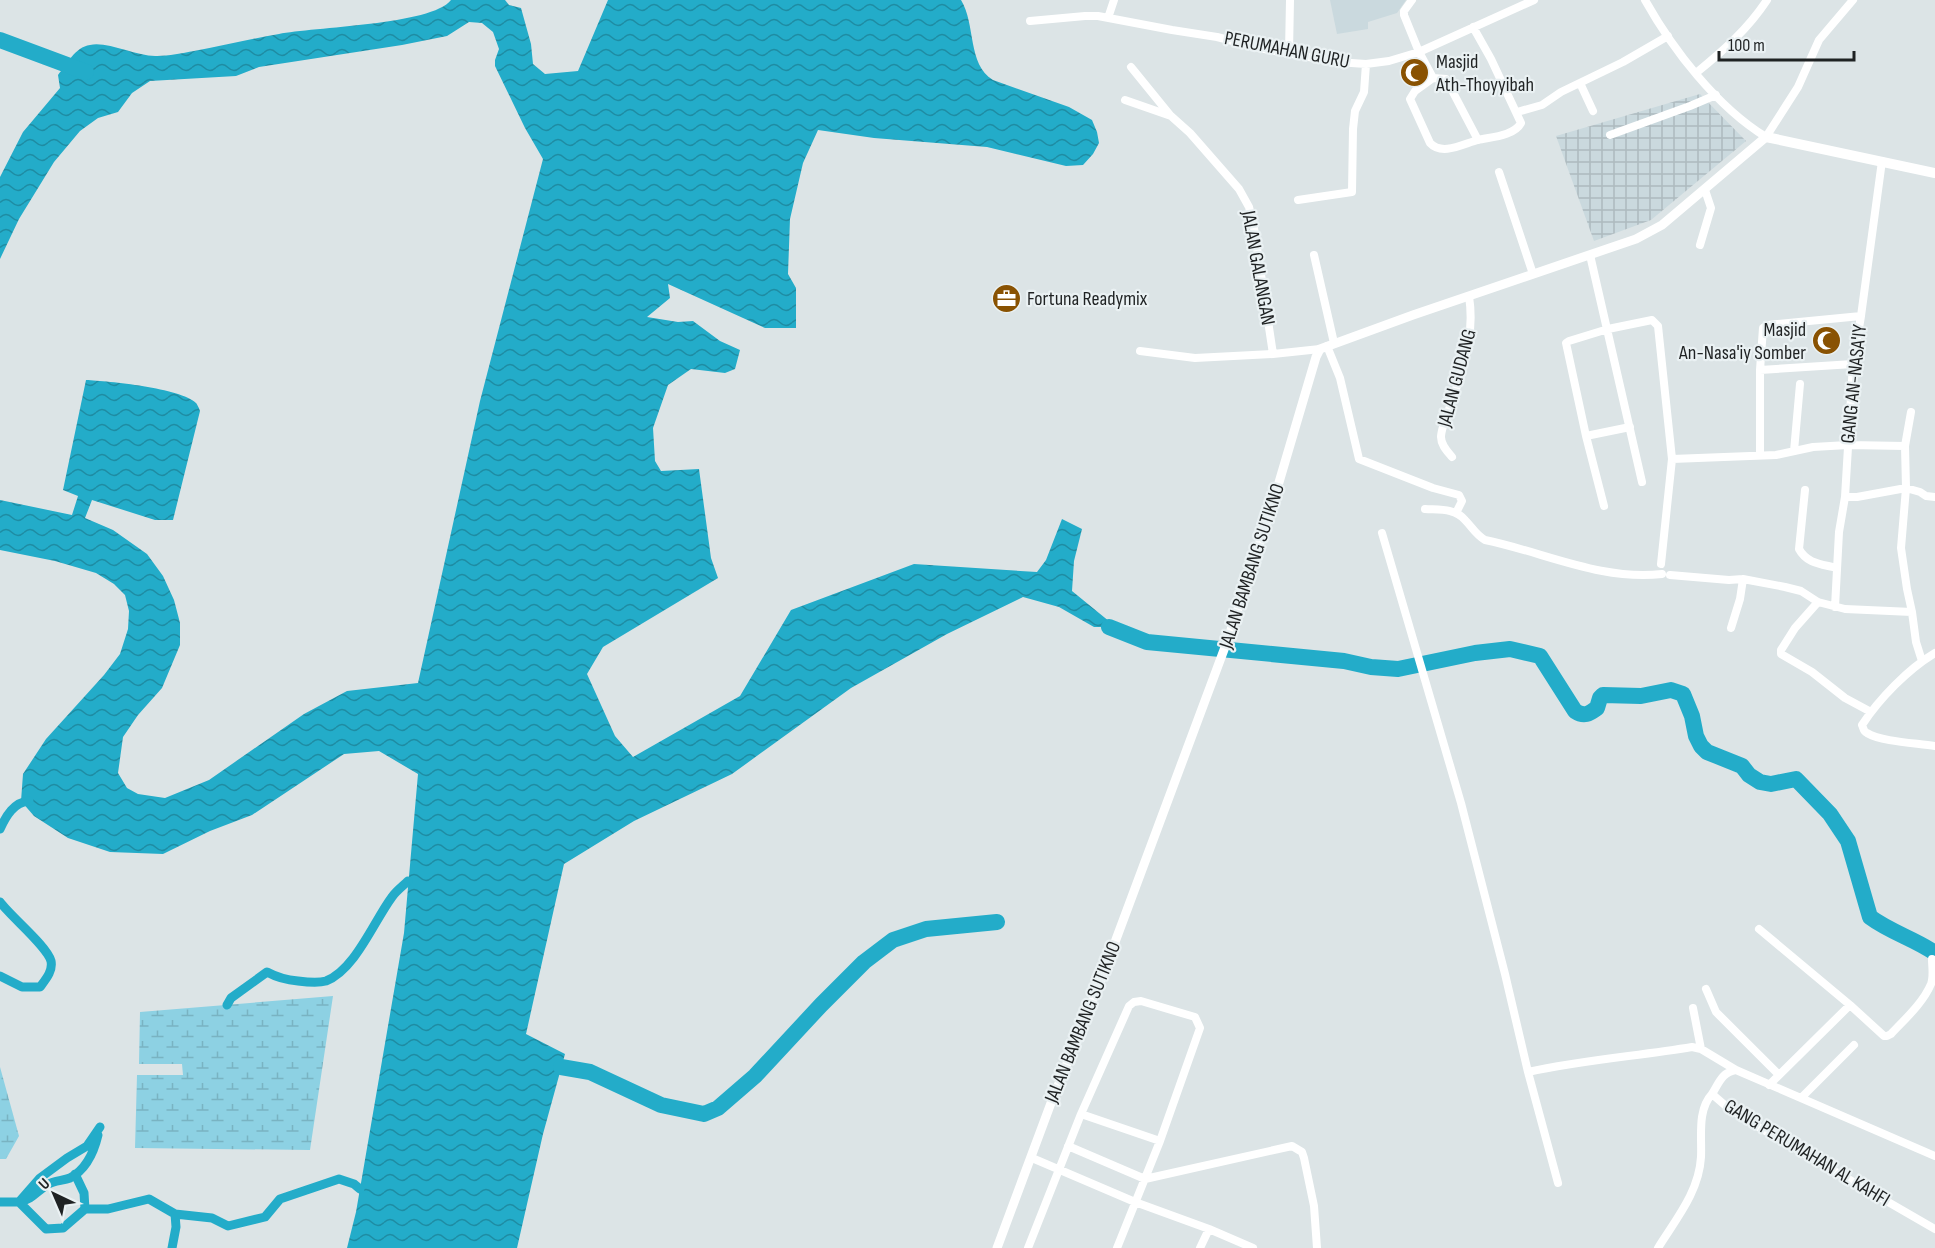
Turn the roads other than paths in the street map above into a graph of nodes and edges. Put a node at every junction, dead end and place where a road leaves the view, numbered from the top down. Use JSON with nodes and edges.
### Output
{"nodes":[{"id":1,"x":1114,"y":0,"type":"edge"},
{"id":2,"x":1290,"y":0,"type":"edge"},
{"id":3,"x":1412,"y":0,"type":"edge"},
{"id":4,"x":1534,"y":0,"type":"edge"},
{"id":5,"x":1645,"y":0,"type":"edge"},
{"id":6,"x":1767,"y":0,"type":"edge"},
{"id":7,"x":1853,"y":0,"type":"edge"},
{"id":8,"x":1108,"y":18,"type":"junction"},
{"id":9,"x":1030,"y":21,"type":"dead end"},
{"id":10,"x":1473,"y":27,"type":"junction"},
{"id":11,"x":1668,"y":36,"type":"junction"},
{"id":12,"x":1289,"y":52,"type":"junction"},
{"id":13,"x":1419,"y":52,"type":"junction"},
{"id":14,"x":1366,"y":64,"type":"junction"},
{"id":15,"x":1131,"y":67,"type":"dead end"},
{"id":16,"x":1696,"y":73,"type":"junction"},
{"id":17,"x":1433,"y":78,"type":"junction"},
{"id":18,"x":1580,"y":83,"type":"junction"},
{"id":19,"x":1716,"y":95,"type":"junction"},
{"id":20,"x":1125,"y":100,"type":"dead end"},
{"id":21,"x":1593,"y":111,"type":"dead end"},
{"id":22,"x":1517,"y":112,"type":"junction"},
{"id":23,"x":1171,"y":116,"type":"junction"},
{"id":24,"x":1610,"y":135,"type":"dead end"},
{"id":25,"x":1766,"y":137,"type":"junction"},
{"id":26,"x":1478,"y":140,"type":"junction"},
{"id":27,"x":1882,"y":161,"type":"junction"},
{"id":28,"x":1499,"y":172,"type":"dead end"},
{"id":29,"x":1935,"y":173,"type":"edge"},
{"id":30,"x":1705,"y":190,"type":"junction"},
{"id":31,"x":1298,"y":200,"type":"dead end"},
{"id":32,"x":1700,"y":245,"type":"dead end"},
{"id":33,"x":1314,"y":255,"type":"dead end"},
{"id":34,"x":1590,"y":255,"type":"junction"},
{"id":35,"x":1533,"y":274,"type":"junction"},
{"id":36,"x":1470,"y":296,"type":"junction"},
{"id":37,"x":1861,"y":316,"type":"junction"},
{"id":38,"x":1608,"y":329,"type":"junction"},
{"id":39,"x":1327,"y":346,"type":"junction"},
{"id":40,"x":1140,"y":351,"type":"dead end"},
{"id":41,"x":1273,"y":354,"type":"junction"},
{"id":42,"x":1853,"y":364,"type":"junction"},
{"id":43,"x":1760,"y":370,"type":"junction"},
{"id":44,"x":1800,"y":384,"type":"dead end"},
{"id":45,"x":1911,"y":412,"type":"dead end"},
{"id":46,"x":1630,"y":427,"type":"junction"},
{"id":47,"x":1586,"y":436,"type":"junction"},
{"id":48,"x":1848,"y":445,"type":"junction"},
{"id":49,"x":1905,"y":446,"type":"junction"},
{"id":50,"x":1794,"y":452,"type":"junction"},
{"id":51,"x":1760,"y":455,"type":"junction"},
{"id":52,"x":1452,"y":457,"type":"dead end"},
{"id":53,"x":1672,"y":459,"type":"junction"},
{"id":54,"x":1642,"y":482,"type":"dead end"},
{"id":55,"x":1906,"y":488,"type":"junction"},
{"id":56,"x":1805,"y":490,"type":"dead end"},
{"id":57,"x":1935,"y":496,"type":"edge"},
{"id":58,"x":1845,"y":497,"type":"junction"},
{"id":59,"x":1604,"y":506,"type":"dead end"},
{"id":60,"x":1425,"y":509,"type":"dead end"},
{"id":61,"x":1456,"y":513,"type":"junction"},
{"id":62,"x":1382,"y":533,"type":"dead end"},
{"id":63,"x":1661,"y":564,"type":"dead end"},
{"id":64,"x":1837,"y":568,"type":"junction"},
{"id":65,"x":1743,"y":579,"type":"junction"},
{"id":66,"x":1818,"y":602,"type":"junction"},
{"id":67,"x":1835,"y":607,"type":"junction"},
{"id":68,"x":1912,"y":612,"type":"junction"},
{"id":69,"x":1731,"y":628,"type":"dead end"},
{"id":70,"x":1935,"y":653,"type":"edge"},
{"id":71,"x":1922,"y":661,"type":"junction"},
{"id":72,"x":1871,"y":712,"type":"junction"},
{"id":73,"x":1935,"y":746,"type":"edge"},
{"id":74,"x":1759,"y":929,"type":"dead end"},
{"id":75,"x":1932,"y":959,"type":"dead end"},
{"id":76,"x":1706,"y":989,"type":"dead end"},
{"id":77,"x":1851,"y":1005,"type":"junction"},
{"id":78,"x":1693,"y":1008,"type":"dead end"},
{"id":79,"x":1854,"y":1045,"type":"dead end"},
{"id":80,"x":1701,"y":1049,"type":"junction"},
{"id":81,"x":1736,"y":1070,"type":"junction"},
{"id":82,"x":1528,"y":1072,"type":"junction"},
{"id":83,"x":1779,"y":1075,"type":"junction"},
{"id":84,"x":1769,"y":1085,"type":"junction"},
{"id":85,"x":1712,"y":1094,"type":"junction"},
{"id":86,"x":1801,"y":1098,"type":"junction"},
{"id":87,"x":1081,"y":1114,"type":"junction"},
{"id":88,"x":1160,"y":1141,"type":"junction"},
{"id":89,"x":1068,"y":1146,"type":"junction"},
{"id":90,"x":1935,"y":1156,"type":"edge"},
{"id":91,"x":1032,"y":1158,"type":"junction"},
{"id":92,"x":1059,"y":1169,"type":"junction"},
{"id":93,"x":1145,"y":1179,"type":"junction"},
{"id":94,"x":1558,"y":1183,"type":"dead end"},
{"id":95,"x":1135,"y":1202,"type":"junction"},
{"id":96,"x":1209,"y":1229,"type":"junction"},
{"id":97,"x":1935,"y":1229,"type":"edge"},
{"id":98,"x":997,"y":1248,"type":"edge"},
{"id":99,"x":1028,"y":1248,"type":"edge"},
{"id":100,"x":1117,"y":1248,"type":"edge"},
{"id":101,"x":1200,"y":1248,"type":"edge"},
{"id":102,"x":1253,"y":1248,"type":"edge"},
{"id":103,"x":1317,"y":1248,"type":"edge"},
{"id":104,"x":1658,"y":1248,"type":"edge"}],
"edges":[{"from":1,"to":8,"type":"street"},
{"from":2,"to":12,"type":"street"},
{"from":3,"to":13,"type":"street"},
{"from":4,"to":10,"type":"street","name":"PERUMAHAN GURU"},
{"from":5,"to":11,"type":"street"},
{"from":6,"to":16,"type":"street"},
{"from":7,"to":25,"type":"street"},
{"from":8,"to":9,"type":"street","name":"PERUMAHAN GURU"},
{"from":8,"to":12,"type":"street","name":"PERUMAHAN GURU"},
{"from":10,"to":13,"type":"street","name":"PERUMAHAN GURU"},
{"from":10,"to":22,"type":"street"},
{"from":11,"to":16,"type":"street"},
{"from":11,"to":18,"type":"street"},
{"from":12,"to":14,"type":"street","name":"PERUMAHAN GURU"},
{"from":13,"to":14,"type":"street","name":"PERUMAHAN GURU"},
{"from":13,"to":17,"type":"street"},
{"from":14,"to":31,"type":"street"},
{"from":15,"to":23,"type":"street"},
{"from":16,"to":19,"type":"street"},
{"from":17,"to":26,"type":"street"},
{"from":17,"to":26,"type":"street"},
{"from":18,"to":21,"type":"street"},
{"from":18,"to":22,"type":"street"},
{"from":19,"to":24,"type":"street"},
{"from":19,"to":25,"type":"street"},
{"from":20,"to":23,"type":"street","name":"JALAN GALANGAN"},
{"from":22,"to":26,"type":"street"},
{"from":23,"to":41,"type":"street","name":"JALAN GALANGAN"},
{"from":25,"to":27,"type":"main road"},
{"from":25,"to":30,"type":"street"},
{"from":27,"to":29,"type":"main road"},
{"from":27,"to":37,"type":"street","name":"GANG AN-NASA'IY"},
{"from":28,"to":35,"type":"street"},
{"from":30,"to":32,"type":"street"},
{"from":30,"to":34,"type":"street"},
{"from":33,"to":39,"type":"street"},
{"from":34,"to":35,"type":"street"},
{"from":34,"to":38,"type":"street"},
{"from":35,"to":36,"type":"street"},
{"from":36,"to":39,"type":"street"},
{"from":36,"to":52,"type":"street","name":"JALAN GUDANG"},
{"from":37,"to":42,"type":"street","name":"GANG AN-NASA'IY"},
{"from":37,"to":43,"type":"street"},
{"from":38,"to":46,"type":"street"},
{"from":38,"to":47,"type":"street"},
{"from":38,"to":53,"type":"street"},
{"from":39,"to":41,"type":"street"},
{"from":39,"to":61,"type":"street"},
{"from":39,"to":91,"type":"street","name":"JALAN BAMBANG SUTIKNO"},
{"from":40,"to":41,"type":"street"},
{"from":42,"to":43,"type":"street"},
{"from":42,"to":48,"type":"street","name":"GANG AN-NASA'IY"},
{"from":43,"to":51,"type":"street"},
{"from":44,"to":50,"type":"street"},
{"from":45,"to":49,"type":"street"},
{"from":46,"to":47,"type":"street"},
{"from":46,"to":54,"type":"street"},
{"from":47,"to":59,"type":"street"},
{"from":48,"to":49,"type":"street"},
{"from":48,"to":50,"type":"street"},
{"from":48,"to":58,"type":"street","name":"GANG AN-NASA'IY"},
{"from":49,"to":55,"type":"street"},
{"from":50,"to":51,"type":"street"},
{"from":51,"to":53,"type":"street"},
{"from":53,"to":63,"type":"street"},
{"from":55,"to":57,"type":"street"},
{"from":55,"to":58,"type":"street"},
{"from":55,"to":68,"type":"street"},
{"from":56,"to":64,"type":"street"},
{"from":58,"to":64,"type":"street","name":"GANG AN-NASA'IY"},
{"from":60,"to":61,"type":"street"},
{"from":61,"to":65,"type":"street"},
{"from":62,"to":82,"type":"street"},
{"from":64,"to":67,"type":"street","name":"GANG AN-NASA'IY"},
{"from":65,"to":66,"type":"street"},
{"from":65,"to":69,"type":"street"},
{"from":66,"to":67,"type":"street"},
{"from":66,"to":72,"type":"street"},
{"from":67,"to":68,"type":"street"},
{"from":68,"to":71,"type":"street"},
{"from":70,"to":71,"type":"street"},
{"from":71,"to":72,"type":"street"},
{"from":72,"to":73,"type":"street"},
{"from":74,"to":77,"type":"street"},
{"from":75,"to":77,"type":"street"},
{"from":76,"to":83,"type":"street"},
{"from":77,"to":83,"type":"street"},
{"from":78,"to":80,"type":"street"},
{"from":79,"to":86,"type":"street"},
{"from":80,"to":81,"type":"street"},
{"from":80,"to":82,"type":"street"},
{"from":81,"to":84,"type":"street","name":"GANG PERUMAHAN AL KAHFI"},
{"from":81,"to":85,"type":"street","name":"GANG PERUMAHAN AL KAHFI"},
{"from":82,"to":94,"type":"street"},
{"from":83,"to":84,"type":"street"},
{"from":84,"to":86,"type":"street","name":"GANG PERUMAHAN AL KAHFI"},
{"from":85,"to":97,"type":"street","name":"GANG PERUMAHAN AL KAHFI"},
{"from":85,"to":104,"type":"street"},
{"from":86,"to":90,"type":"street","name":"GANG PERUMAHAN AL KAHFI"},
{"from":87,"to":88,"type":"street"},
{"from":87,"to":88,"type":"street"},
{"from":87,"to":89,"type":"street"},
{"from":88,"to":93,"type":"street"},
{"from":89,"to":92,"type":"street"},
{"from":89,"to":93,"type":"street"},
{"from":91,"to":92,"type":"street"},
{"from":91,"to":98,"type":"street","name":"JALAN BAMBANG SUTIKNO"},
{"from":92,"to":95,"type":"street"},
{"from":92,"to":99,"type":"street"},
{"from":93,"to":95,"type":"street"},
{"from":93,"to":103,"type":"street"},
{"from":95,"to":96,"type":"street"},
{"from":95,"to":100,"type":"street"},
{"from":96,"to":101,"type":"street"},
{"from":96,"to":102,"type":"street"}]}
